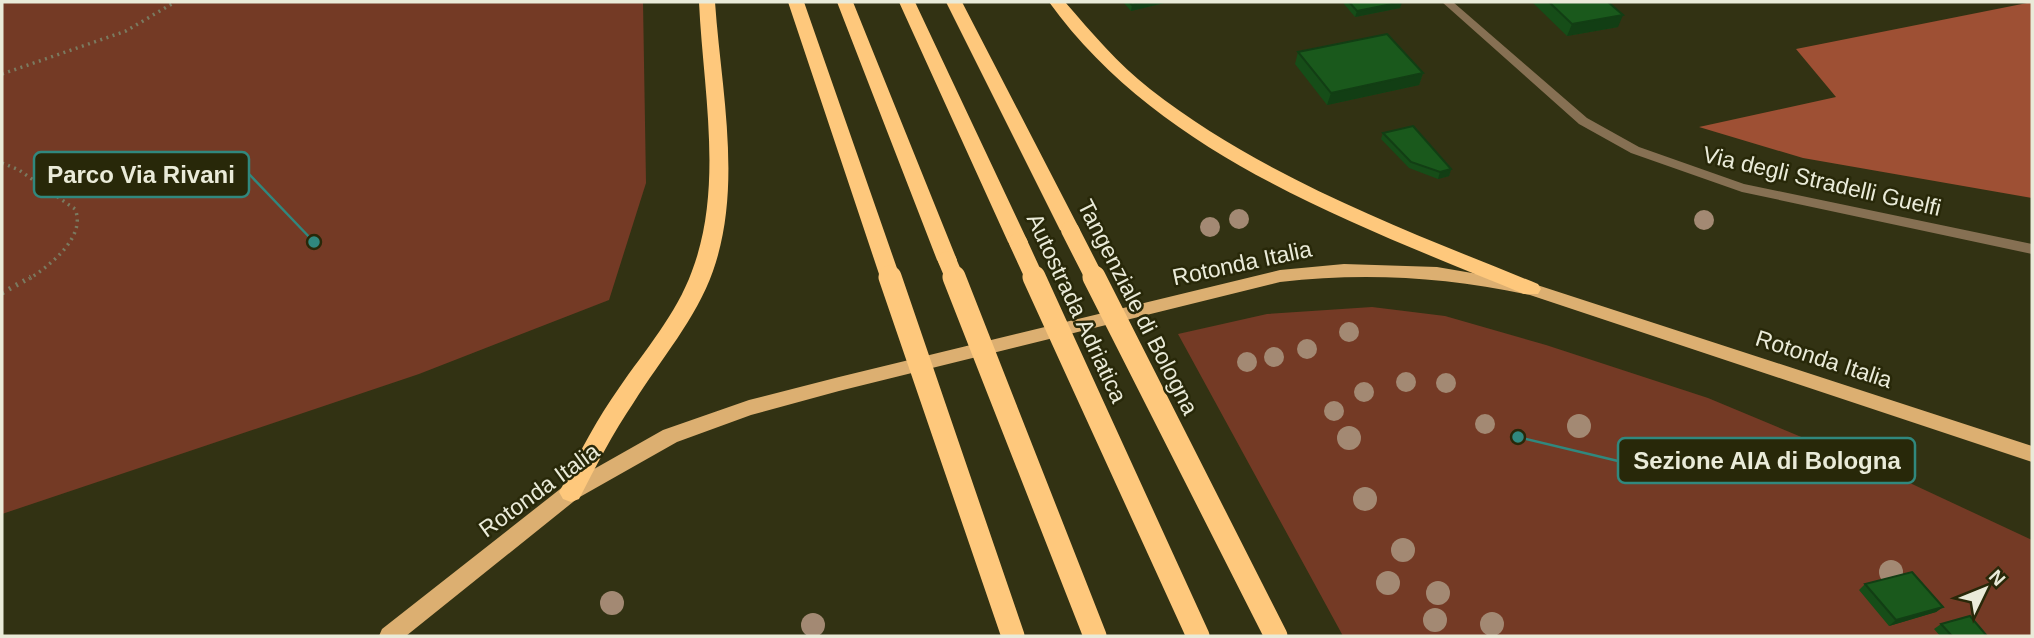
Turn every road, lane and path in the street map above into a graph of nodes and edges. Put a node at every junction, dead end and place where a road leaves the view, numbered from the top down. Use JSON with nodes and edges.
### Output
{"nodes":[{"id":1,"x":175,"y":2,"type":"edge"},
{"id":2,"x":707,"y":2,"type":"edge"},
{"id":3,"x":796,"y":2,"type":"edge"},
{"id":4,"x":845,"y":2,"type":"edge"},
{"id":5,"x":907,"y":2,"type":"edge"},
{"id":6,"x":954,"y":2,"type":"edge"},
{"id":7,"x":1057,"y":2,"type":"edge"},
{"id":8,"x":1447,"y":2,"type":"edge"},
{"id":9,"x":2,"y":74,"type":"edge"},
{"id":10,"x":2,"y":163,"type":"edge"},
{"id":11,"x":2032,"y":248,"type":"edge"},
{"id":12,"x":1531,"y":289,"type":"junction"},
{"id":13,"x":2,"y":293,"type":"edge"},
{"id":14,"x":2032,"y":454,"type":"edge"},
{"id":15,"x":571,"y":492,"type":"junction"},
{"id":16,"x":390,"y":636,"type":"edge"},
{"id":17,"x":1013,"y":636,"type":"edge"},
{"id":18,"x":1095,"y":636,"type":"edge"},
{"id":19,"x":1198,"y":636,"type":"edge"},
{"id":20,"x":1276,"y":636,"type":"edge"}],
"edges":[{"from":1,"to":9,"type":"path"},
{"from":2,"to":15,"type":"highway"},
{"from":3,"to":17,"type":"highway","bridge":true},
{"from":4,"to":18,"type":"highway","bridge":true},
{"from":5,"to":19,"type":"highway","name":"Autostrada Adriatica","bridge":true},
{"from":6,"to":20,"type":"highway","name":"Tangenziale di Bologna","bridge":true},
{"from":7,"to":12,"type":"highway"},
{"from":8,"to":11,"type":"street","name":"Via degli Stradelli Guelfi"},
{"from":10,"to":13,"type":"path"},
{"from":12,"to":14,"type":"main road","name":"Rotonda Italia"},
{"from":12,"to":15,"type":"main road","name":"Rotonda Italia"},
{"from":15,"to":16,"type":"main road","name":"Rotonda Italia"}]}
